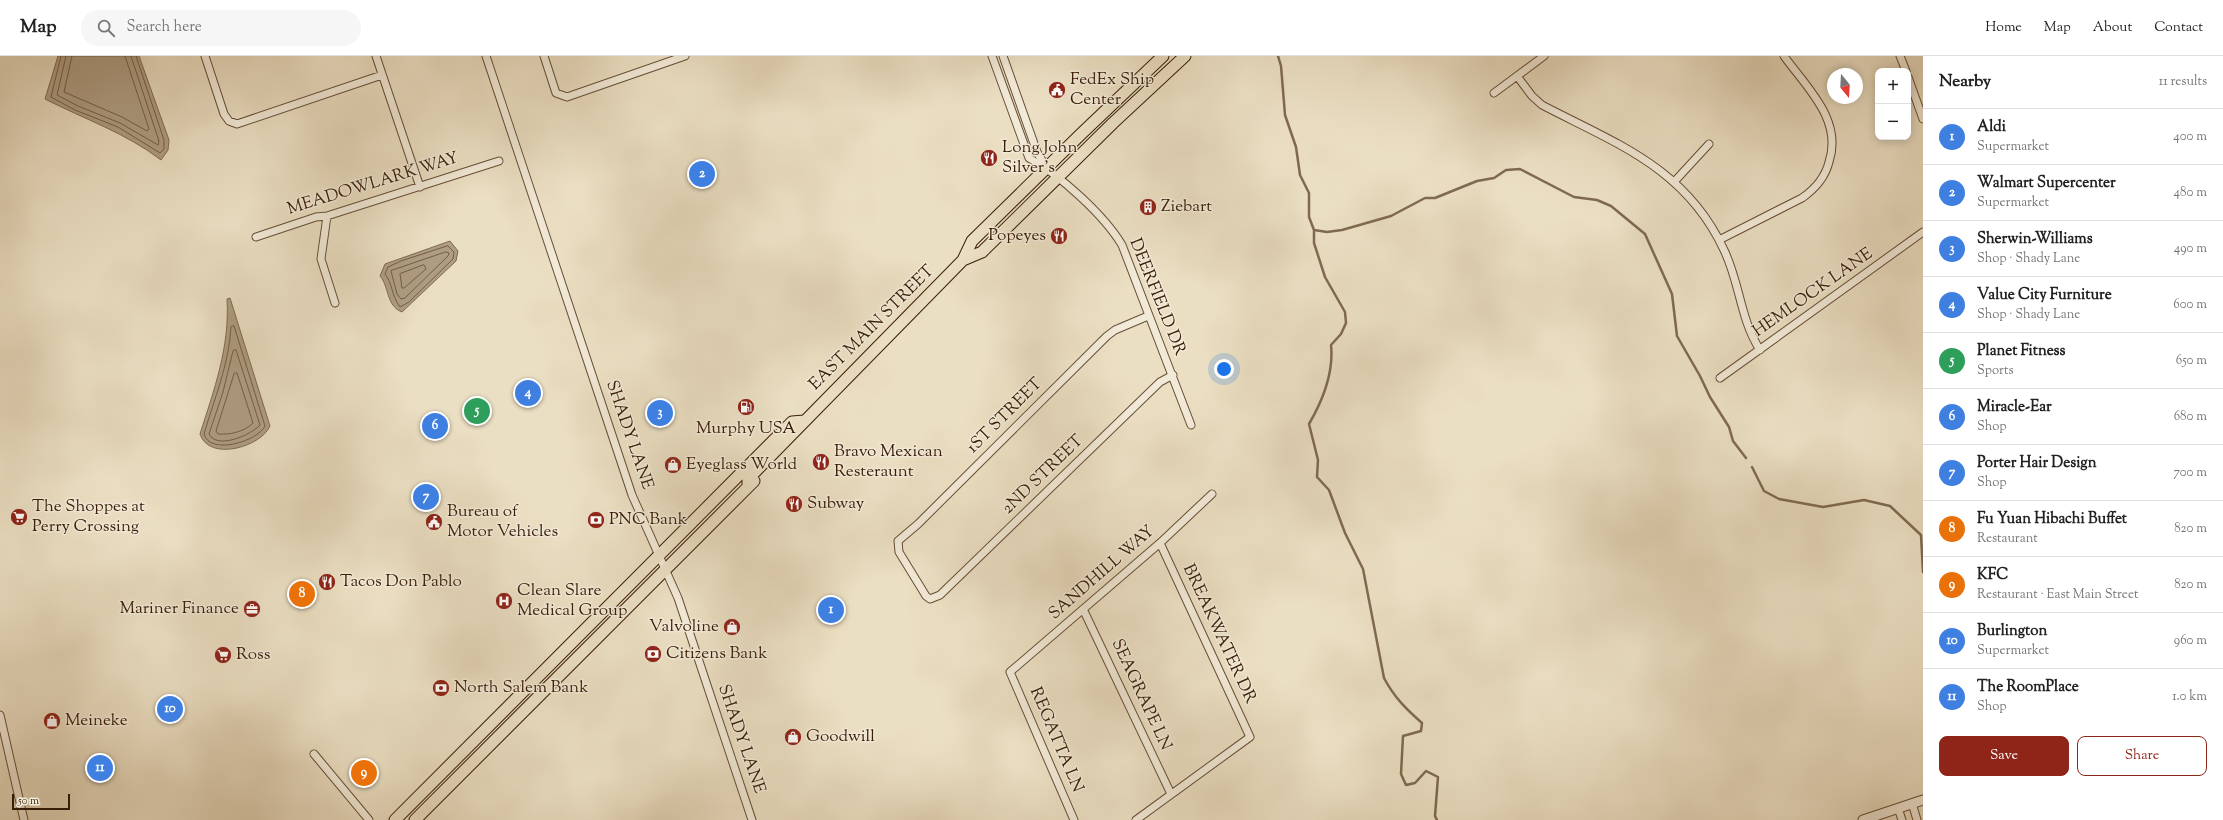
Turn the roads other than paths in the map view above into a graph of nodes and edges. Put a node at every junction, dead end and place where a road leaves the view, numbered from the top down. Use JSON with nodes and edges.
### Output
{"nodes":[{"id":1,"x":205,"y":56,"type":"edge"},
{"id":2,"x":376,"y":56,"type":"edge"},
{"id":3,"x":486,"y":56,"type":"edge"},
{"id":4,"x":544,"y":56,"type":"edge"},
{"id":5,"x":683,"y":56,"type":"edge"},
{"id":6,"x":992,"y":56,"type":"edge"},
{"id":7,"x":1003,"y":56,"type":"edge"},
{"id":8,"x":1163,"y":56,"type":"edge"},
{"id":9,"x":1185,"y":56,"type":"edge"},
{"id":10,"x":1544,"y":56,"type":"edge"},
{"id":11,"x":1784,"y":56,"type":"edge"},
{"id":12,"x":1900,"y":56,"type":"edge"},
{"id":13,"x":1905,"y":68,"type":"edge"},
{"id":14,"x":382,"y":75,"type":"junction"},
{"id":15,"x":1517,"y":76,"type":"junction"},
{"id":16,"x":1911,"y":85,"type":"edge"},
{"id":17,"x":1494,"y":93,"type":"dead end"},
{"id":18,"x":1923,"y":119,"type":"edge"},
{"id":19,"x":1709,"y":144,"type":"dead end"},
{"id":20,"x":499,"y":161,"type":"dead end"},
{"id":21,"x":1051,"y":172,"type":"junction"},
{"id":22,"x":1674,"y":182,"type":"junction"},
{"id":23,"x":420,"y":187,"type":"junction"},
{"id":24,"x":327,"y":216,"type":"junction"},
{"id":25,"x":1923,"y":232,"type":"edge"},
{"id":26,"x":256,"y":237,"type":"dead end"},
{"id":27,"x":1719,"y":240,"type":"junction"},
{"id":28,"x":335,"y":303,"type":"dead end"},
{"id":29,"x":1148,"y":316,"type":"junction"},
{"id":30,"x":1760,"y":350,"type":"junction"},
{"id":31,"x":1173,"y":375,"type":"junction"},
{"id":32,"x":1720,"y":378,"type":"dead end"},
{"id":33,"x":804,"y":421,"type":"junction"},
{"id":34,"x":1191,"y":425,"type":"dead end"},
{"id":35,"x":1212,"y":494,"type":"dead end"},
{"id":36,"x":1160,"y":542,"type":"junction"},
{"id":37,"x":658,"y":556,"type":"junction"},
{"id":38,"x":666,"y":569,"type":"junction"},
{"id":39,"x":935,"y":598,"type":"joint"},
{"id":40,"x":1083,"y":609,"type":"junction"},
{"id":41,"x":1010,"y":672,"type":"joint"},
{"id":42,"x":0,"y":715,"type":"edge"},
{"id":43,"x":314,"y":754,"type":"dead end"},
{"id":44,"x":1171,"y":794,"type":"junction"},
{"id":45,"x":1923,"y":800,"type":"edge"},
{"id":46,"x":1912,"y":803,"type":"junction"},
{"id":47,"x":1898,"y":808,"type":"junction"},
{"id":48,"x":24,"y":820,"type":"edge"},
{"id":49,"x":369,"y":820,"type":"edge"},
{"id":50,"x":395,"y":820,"type":"edge"},
{"id":51,"x":415,"y":820,"type":"edge"},
{"id":52,"x":752,"y":820,"type":"edge"},
{"id":53,"x":1074,"y":820,"type":"edge"},
{"id":54,"x":1136,"y":820,"type":"edge"},
{"id":55,"x":1863,"y":820,"type":"edge"},
{"id":56,"x":1902,"y":820,"type":"edge"},
{"id":57,"x":1917,"y":820,"type":"edge"}],
"edges":[{"from":1,"to":14,"type":"street"},
{"from":2,"to":14,"type":"street"},
{"from":3,"to":37,"type":"street","name":"SHADY LANE"},
{"from":4,"to":5,"type":"street"},
{"from":6,"to":21,"type":"street"},
{"from":7,"to":21,"type":"street"},
{"from":8,"to":21,"type":"main road","name":"EAST MAIN STREET"},
{"from":9,"to":21,"type":"main road","name":"EAST MAIN STREET"},
{"from":10,"to":15,"type":"street"},
{"from":11,"to":27,"type":"street"},
{"from":12,"to":13,"type":"street"},
{"from":14,"to":23,"type":"street"},
{"from":15,"to":17,"type":"street"},
{"from":15,"to":22,"type":"street"},
{"from":16,"to":18,"type":"street"},
{"from":19,"to":22,"type":"street"},
{"from":20,"to":23,"type":"street","name":"MEADOWLARK WAY"},
{"from":21,"to":29,"type":"street","name":"DEERFIELD DR"},
{"from":21,"to":33,"type":"main road","name":"EAST MAIN STREET"},
{"from":22,"to":27,"type":"street"},
{"from":23,"to":24,"type":"street","name":"MEADOWLARK WAY"},
{"from":24,"to":26,"type":"street","name":"MEADOWLARK WAY"},
{"from":24,"to":28,"type":"street"},
{"from":25,"to":30,"type":"street","name":"HEMLOCK LANE"},
{"from":27,"to":30,"type":"street"},
{"from":29,"to":31,"type":"street","name":"DEERFIELD DR"},
{"from":29,"to":39,"type":"street","name":"1ST STREET"},
{"from":30,"to":32,"type":"street","name":"HEMLOCK LANE"},
{"from":31,"to":34,"type":"street","name":"DEERFIELD DR"},
{"from":31,"to":39,"type":"street","name":"2ND STREET"},
{"from":33,"to":37,"type":"main road","name":"EAST MAIN STREET"},
{"from":33,"to":38,"type":"main road"},
{"from":35,"to":36,"type":"street","name":"SANDHILL WAY"},
{"from":36,"to":40,"type":"street","name":"SANDHILL WAY"},
{"from":36,"to":44,"type":"street","name":"BREAKWATER DR"},
{"from":37,"to":38,"type":"street","name":"SHADY LANE"},
{"from":37,"to":50,"type":"main road","name":"EAST MAIN STREET"},
{"from":38,"to":51,"type":"main road"},
{"from":38,"to":52,"type":"street","name":"SHADY LANE"},
{"from":40,"to":41,"type":"street","name":"SANDHILL WAY"},
{"from":40,"to":44,"type":"street","name":"SEAGRAPE LN"},
{"from":41,"to":53,"type":"street","name":"REGATTA LN"},
{"from":42,"to":48,"type":"street"},
{"from":43,"to":49,"type":"street"},
{"from":44,"to":54,"type":"street"},
{"from":45,"to":46,"type":"street"},
{"from":46,"to":47,"type":"street"},
{"from":46,"to":57,"type":"street"},
{"from":47,"to":55,"type":"street"},
{"from":47,"to":56,"type":"street"}]}
